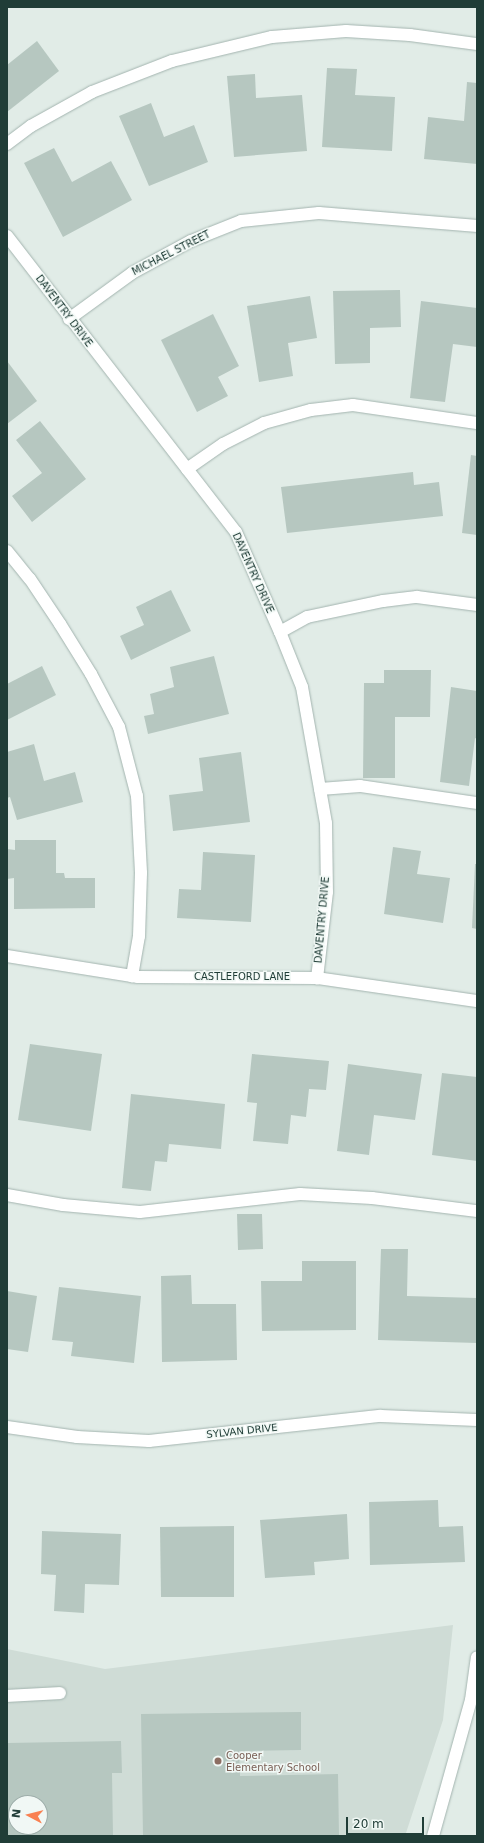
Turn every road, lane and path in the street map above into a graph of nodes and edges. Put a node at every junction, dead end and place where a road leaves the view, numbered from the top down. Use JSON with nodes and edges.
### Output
{"nodes":[{"id":1,"x":477,"y":44,"type":"edge"},
{"id":2,"x":7,"y":144,"type":"edge"},
{"id":3,"x":477,"y":226,"type":"edge"},
{"id":4,"x":7,"y":236,"type":"edge"},
{"id":5,"x":68,"y":319,"type":"junction"},
{"id":6,"x":477,"y":423,"type":"edge"},
{"id":7,"x":187,"y":470,"type":"junction"},
{"id":8,"x":7,"y":551,"type":"edge"},
{"id":9,"x":477,"y":605,"type":"edge"},
{"id":10,"x":280,"y":632,"type":"junction"},
{"id":11,"x":320,"y":788,"type":"junction"},
{"id":12,"x":477,"y":803,"type":"edge"},
{"id":13,"x":7,"y":956,"type":"edge"},
{"id":14,"x":132,"y":976,"type":"junction"},
{"id":15,"x":316,"y":978,"type":"junction"},
{"id":16,"x":477,"y":1001,"type":"edge"},
{"id":17,"x":7,"y":1196,"type":"edge"},
{"id":18,"x":477,"y":1211,"type":"edge"},
{"id":19,"x":477,"y":1420,"type":"edge"},
{"id":20,"x":7,"y":1427,"type":"edge"},
{"id":21,"x":477,"y":1657,"type":"edge"},
{"id":22,"x":60,"y":1693,"type":"dead end"},
{"id":23,"x":7,"y":1696,"type":"edge"},
{"id":24,"x":433,"y":1836,"type":"edge"}],
"edges":[{"from":1,"to":2,"type":"street"},
{"from":3,"to":5,"type":"street","name":"MICHAEL STREET"},
{"from":4,"to":5,"type":"street","name":"DAVENTRY DRIVE"},
{"from":5,"to":7,"type":"street","name":"DAVENTRY DRIVE"},
{"from":6,"to":7,"type":"street"},
{"from":7,"to":10,"type":"street","name":"DAVENTRY DRIVE"},
{"from":8,"to":14,"type":"street"},
{"from":9,"to":10,"type":"street"},
{"from":10,"to":11,"type":"street","name":"DAVENTRY DRIVE"},
{"from":11,"to":12,"type":"street"},
{"from":11,"to":15,"type":"street","name":"DAVENTRY DRIVE"},
{"from":13,"to":14,"type":"street","name":"CASTLEFORD LANE"},
{"from":14,"to":15,"type":"street","name":"CASTLEFORD LANE"},
{"from":15,"to":16,"type":"street","name":"CASTLEFORD LANE"},
{"from":17,"to":18,"type":"street"},
{"from":19,"to":20,"type":"street","name":"SYLVAN DRIVE"},
{"from":21,"to":24,"type":"street"},
{"from":22,"to":23,"type":"street"}]}
